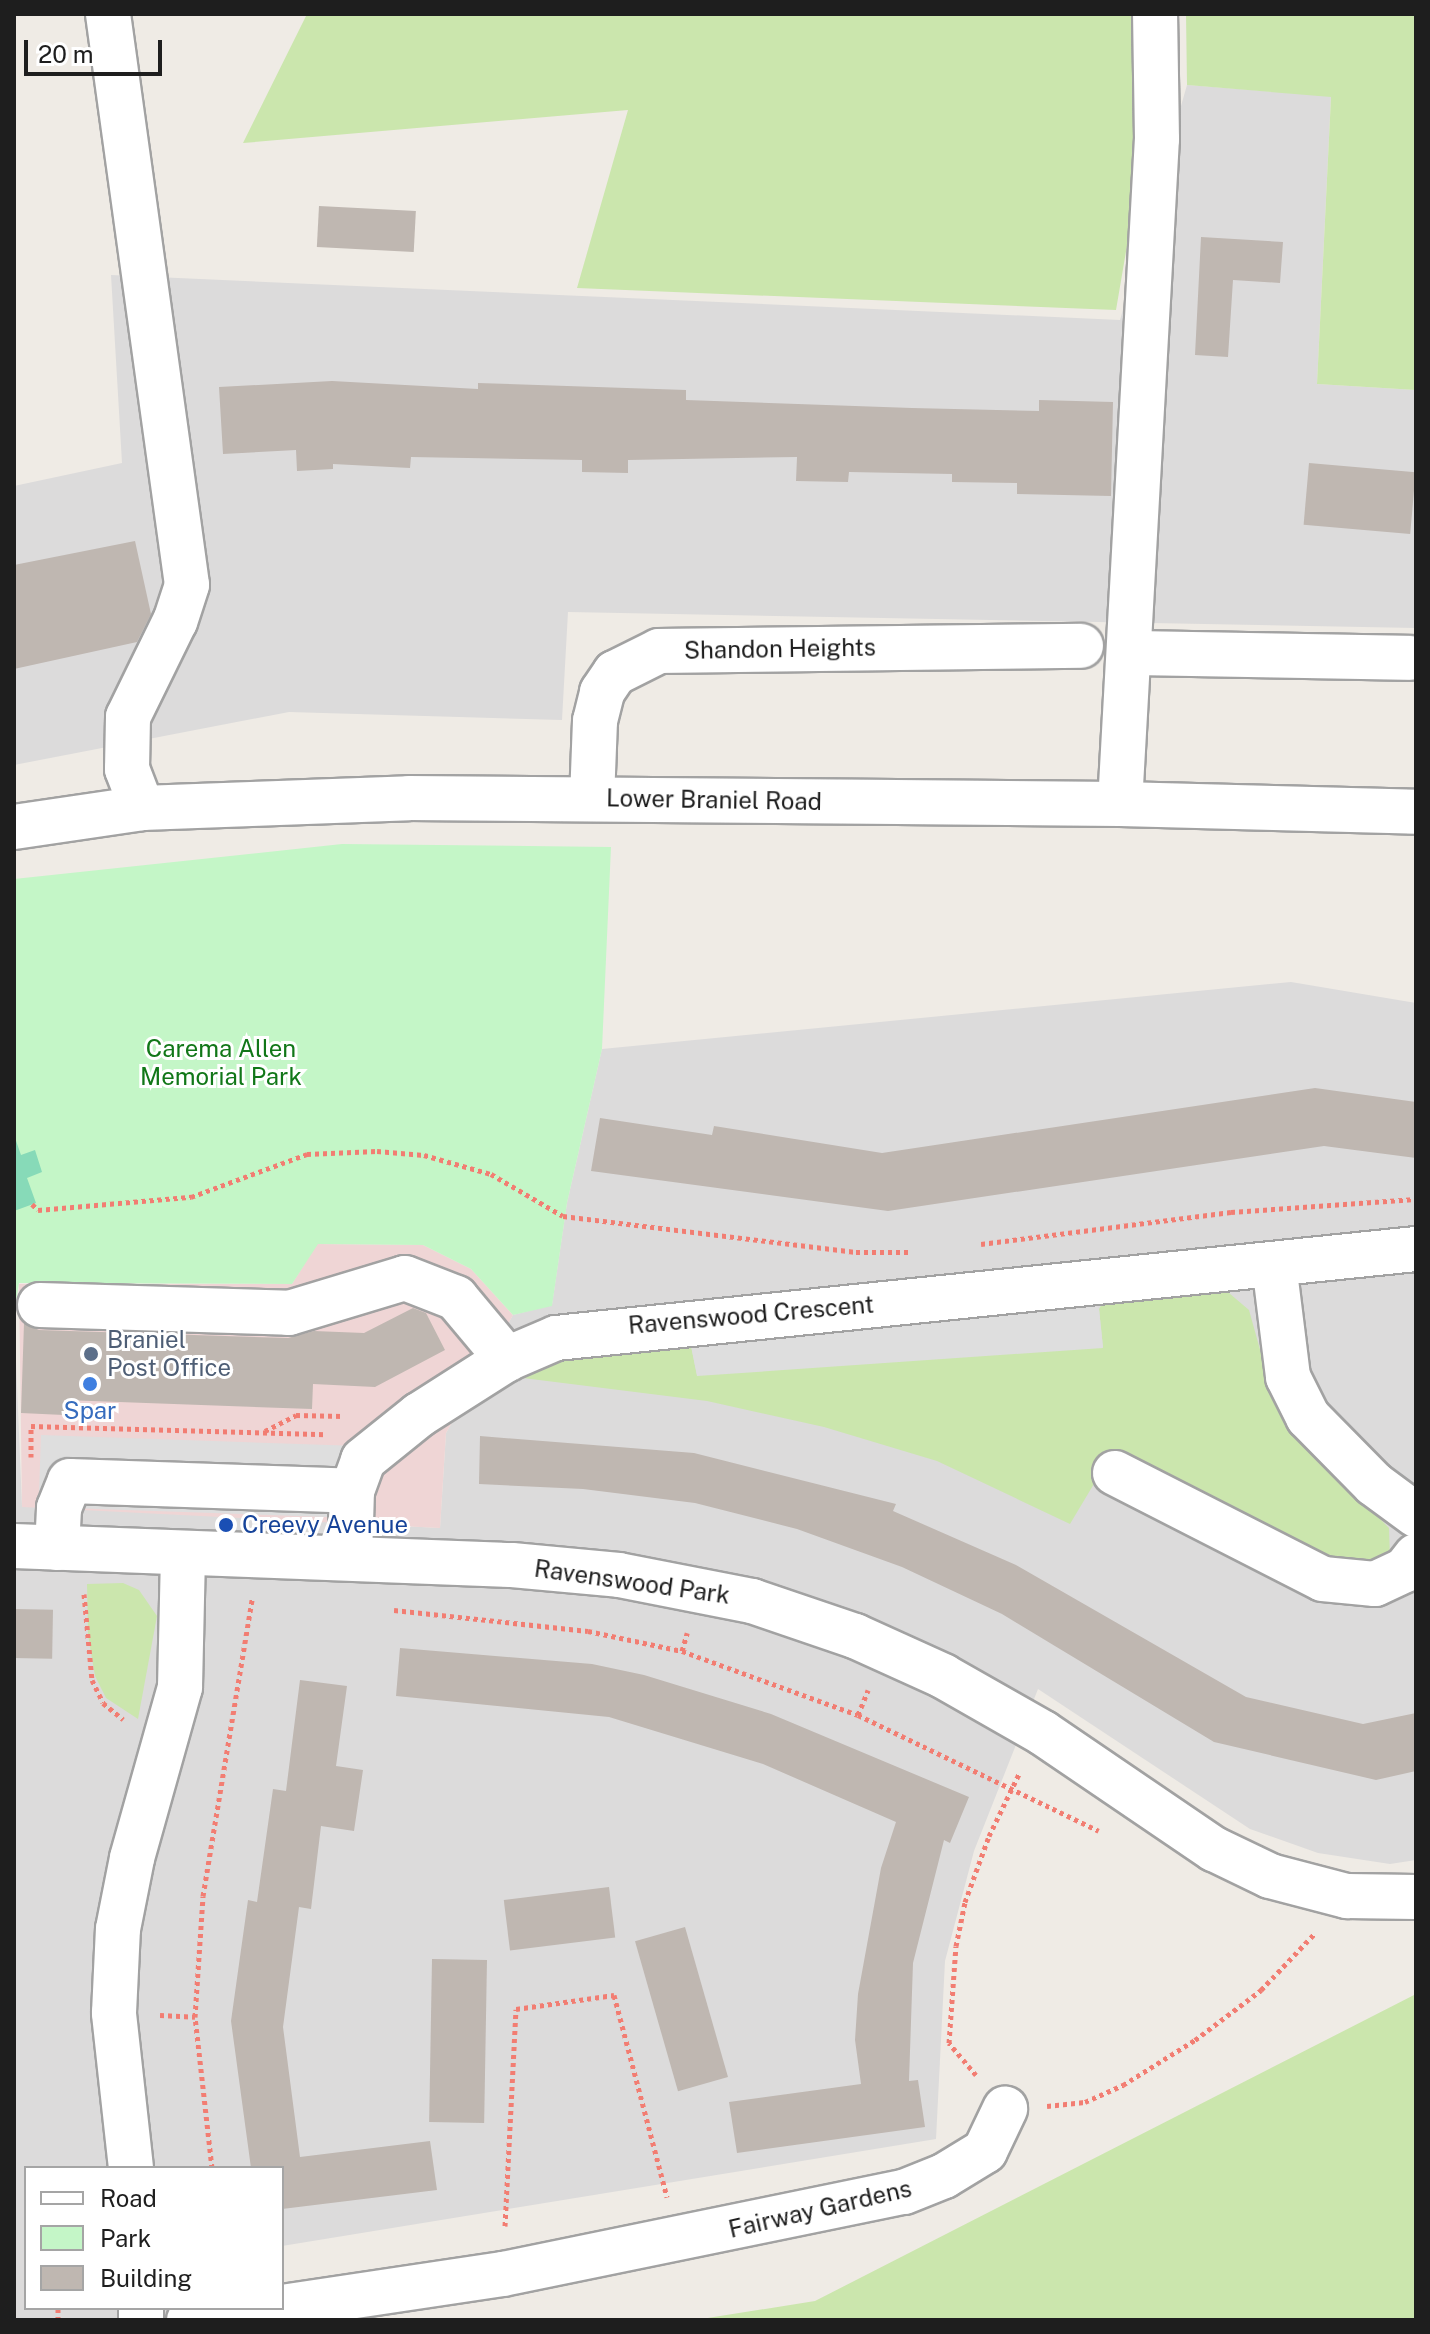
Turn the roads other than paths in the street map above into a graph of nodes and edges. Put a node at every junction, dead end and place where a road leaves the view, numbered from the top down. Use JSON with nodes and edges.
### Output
{"nodes":[{"id":1,"x":108,"y":14,"type":"edge"},
{"id":2,"x":1155,"y":14,"type":"edge"},
{"id":3,"x":1081,"y":646,"type":"dead end"},
{"id":4,"x":1129,"y":653,"type":"junction"},
{"id":5,"x":1410,"y":658,"type":"dead end"},
{"id":6,"x":592,"y":799,"type":"junction"},
{"id":7,"x":1120,"y":804,"type":"junction"},
{"id":8,"x":142,"y":808,"type":"junction"},
{"id":9,"x":1416,"y":812,"type":"edge"},
{"id":10,"x":14,"y":827,"type":"edge"},
{"id":11,"x":1416,"y":1249,"type":"edge"},
{"id":12,"x":1274,"y":1264,"type":"junction"},
{"id":13,"x":40,"y":1305,"type":"dead end"},
{"id":14,"x":507,"y":1359,"type":"junction"},
{"id":15,"x":1115,"y":1473,"type":"dead end"},
{"id":16,"x":352,"y":1491,"type":"junction"},
{"id":17,"x":1416,"y":1515,"type":"edge"},
{"id":18,"x":14,"y":1546,"type":"edge"},
{"id":19,"x":70,"y":1548,"type":"junction"},
{"id":20,"x":1416,"y":1556,"type":"edge"},
{"id":21,"x":350,"y":1557,"type":"junction"},
{"id":22,"x":183,"y":1570,"type":"junction"},
{"id":23,"x":1416,"y":1897,"type":"edge"},
{"id":24,"x":1005,"y":2109,"type":"road end"},
{"id":25,"x":131,"y":2166,"type":"edge"},
{"id":26,"x":284,"y":2307,"type":"edge"},
{"id":27,"x":264,"y":2310,"type":"edge"},
{"id":28,"x":189,"y":2320,"type":"edge"}],
"edges":[{"from":1,"to":8,"type":"street"},
{"from":2,"to":4,"type":"street"},
{"from":3,"to":6,"type":"street","name":"Shandon Heights"},
{"from":4,"to":5,"type":"street"},
{"from":4,"to":7,"type":"street"},
{"from":6,"to":7,"type":"street","name":"Lower Braniel Road"},
{"from":6,"to":8,"type":"street","name":"Lower Braniel Road"},
{"from":7,"to":9,"type":"street","name":"Lower Braniel Road"},
{"from":8,"to":10,"type":"street","name":"Lower Braniel Road"},
{"from":11,"to":12,"type":"street","name":"Ravenswood Crescent"},
{"from":12,"to":14,"type":"street","name":"Ravenswood Crescent"},
{"from":12,"to":17,"type":"street"},
{"from":13,"to":14,"type":"street"},
{"from":14,"to":16,"type":"street","name":"Ravenswood Crescent"},
{"from":15,"to":20,"type":"street"},
{"from":16,"to":19,"type":"street"},
{"from":16,"to":21,"type":"street","name":"Ravenswood Crescent"},
{"from":18,"to":19,"type":"street","name":"Ravenswood Park"},
{"from":19,"to":22,"type":"street","name":"Ravenswood Park"},
{"from":21,"to":22,"type":"street","name":"Ravenswood Park"},
{"from":21,"to":23,"type":"street","name":"Ravenswood Park"},
{"from":22,"to":25,"type":"street"},
{"from":24,"to":26,"type":"street","name":"Fairway Gardens"},
{"from":27,"to":28,"type":"street","name":"Fairway Gardens"}]}
